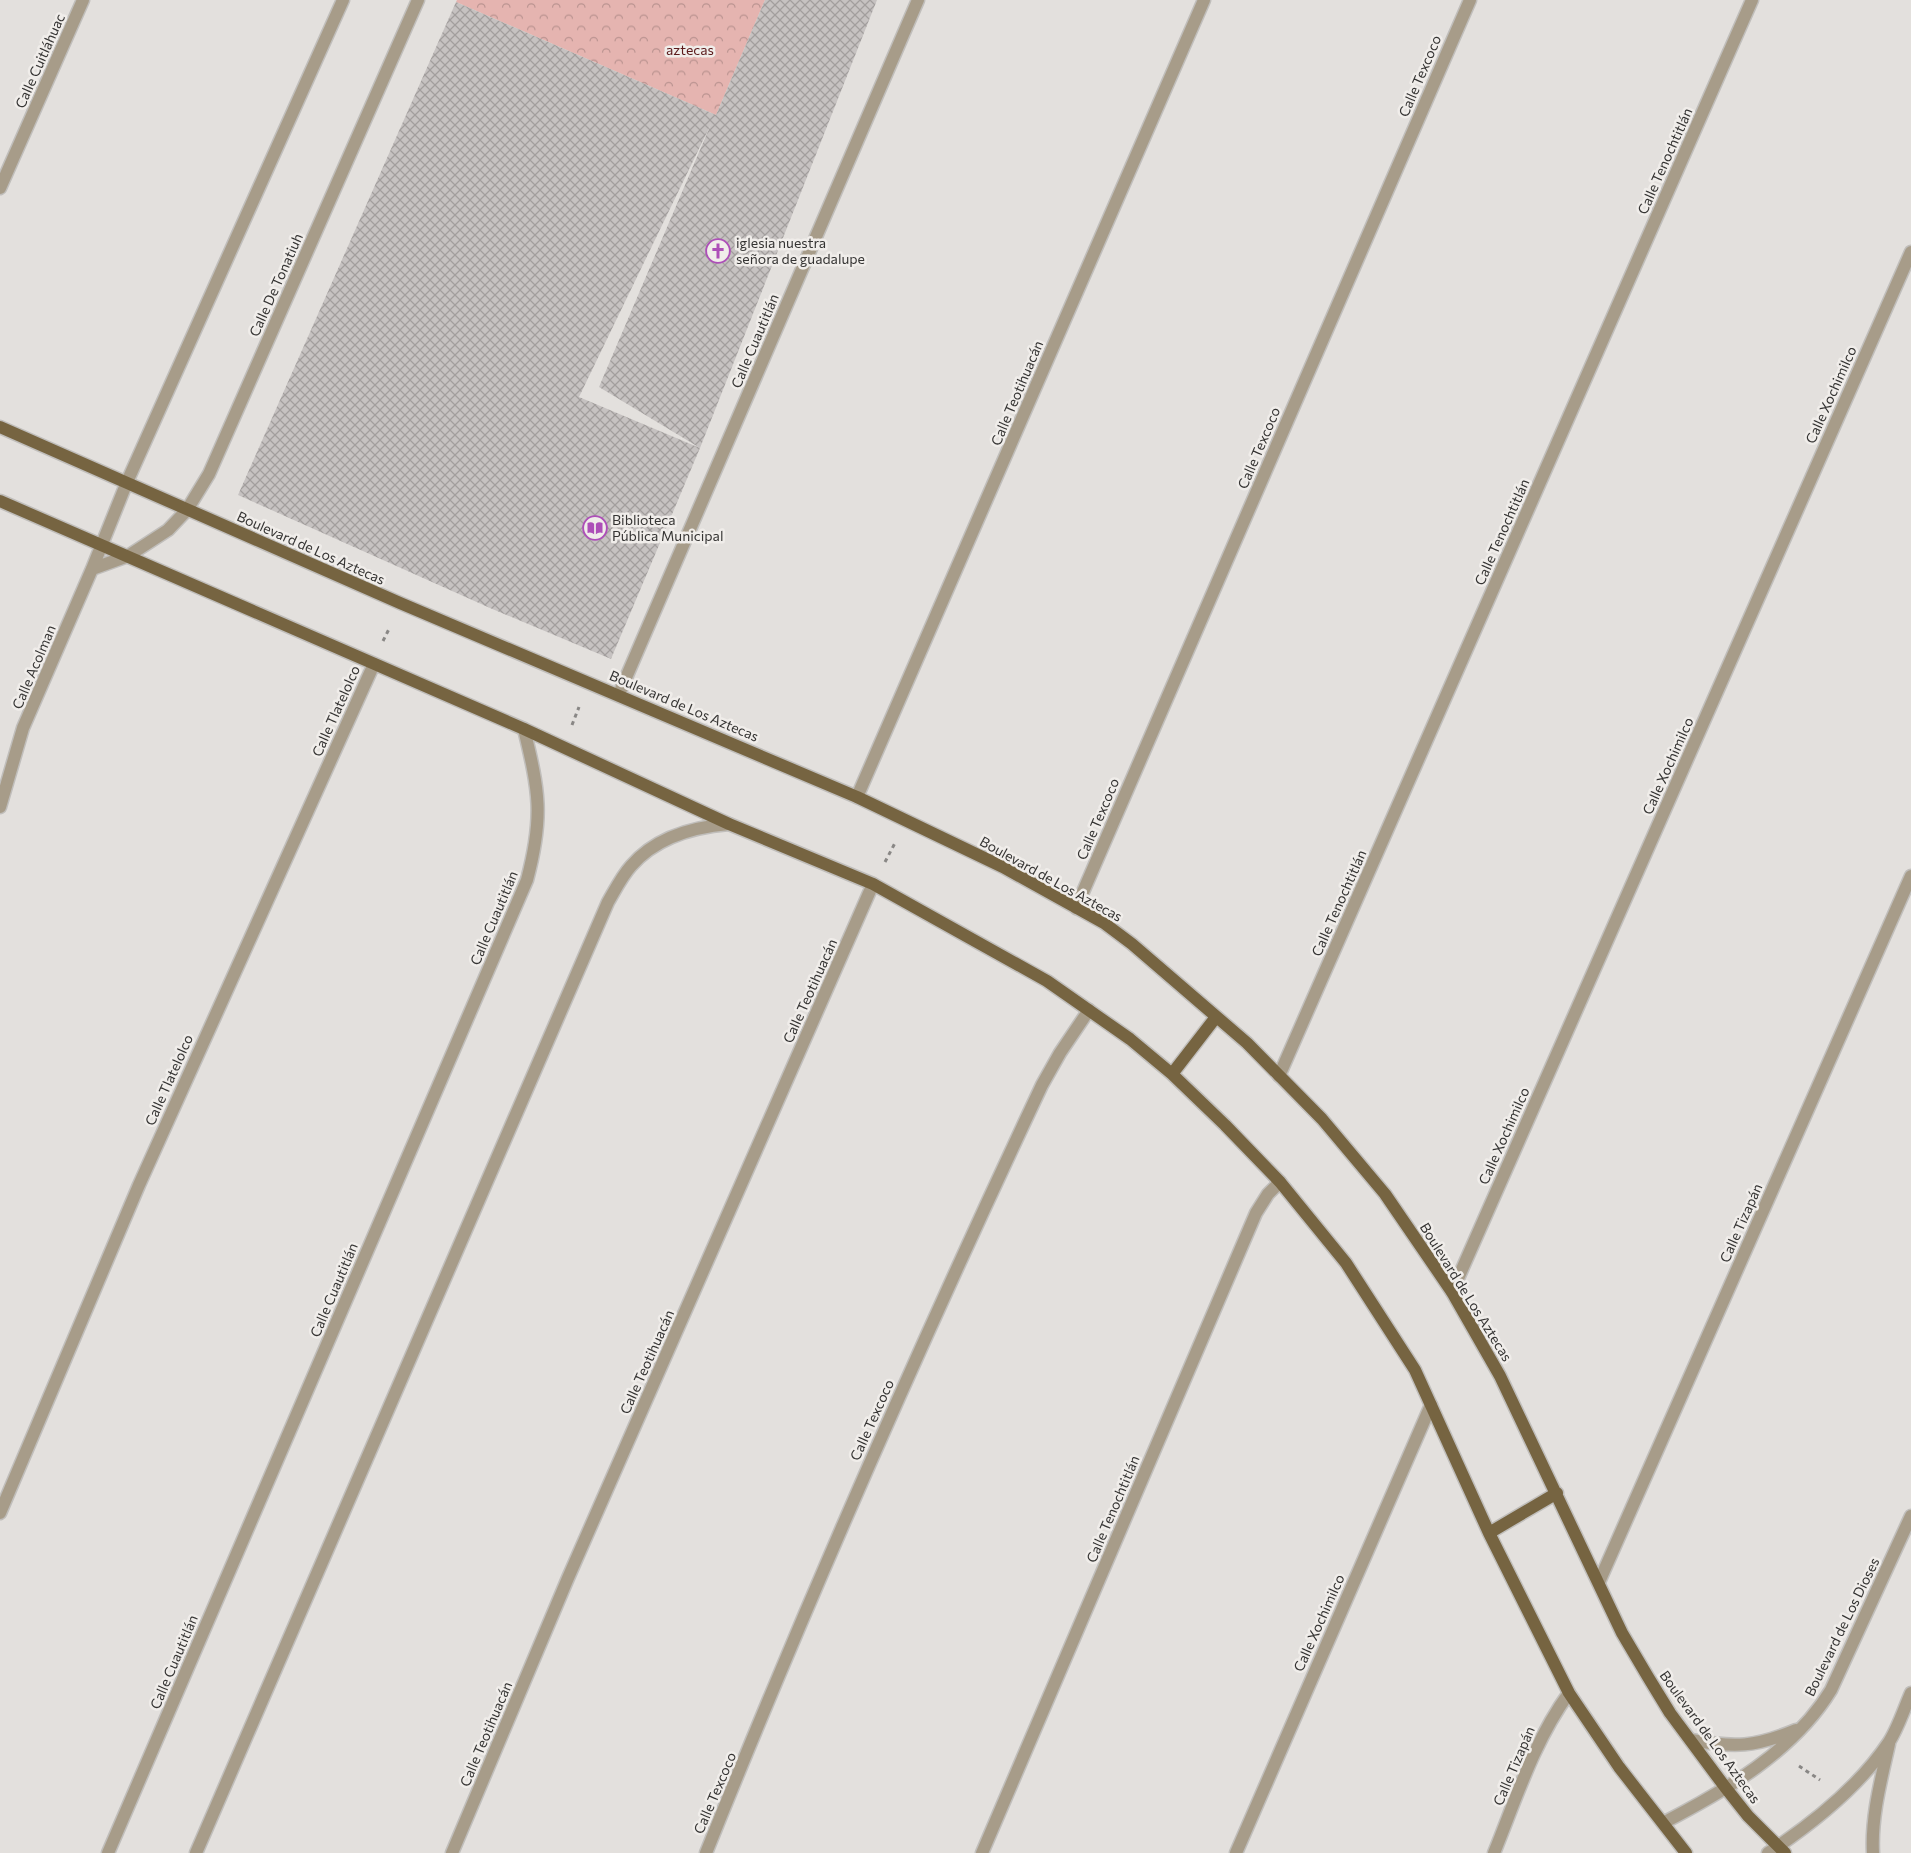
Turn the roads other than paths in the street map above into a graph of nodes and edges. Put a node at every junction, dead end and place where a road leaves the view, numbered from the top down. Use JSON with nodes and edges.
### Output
{"nodes":[{"id":1,"x":83,"y":0,"type":"edge"},
{"id":2,"x":343,"y":0,"type":"edge"},
{"id":3,"x":418,"y":0,"type":"edge"},
{"id":4,"x":918,"y":0,"type":"edge"},
{"id":5,"x":1204,"y":0,"type":"edge"},
{"id":6,"x":1470,"y":0,"type":"edge"},
{"id":7,"x":1752,"y":0,"type":"edge"},
{"id":8,"x":0,"y":188,"type":"edge"},
{"id":9,"x":1911,"y":252,"type":"edge"},
{"id":10,"x":0,"y":427,"type":"edge"},
{"id":11,"x":127,"y":482,"type":"junction"},
{"id":12,"x":0,"y":501,"type":"edge"},
{"id":13,"x":187,"y":510,"type":"junction"},
{"id":14,"x":102,"y":544,"type":"junction"},
{"id":15,"x":128,"y":556,"type":"junction"},
{"id":16,"x":92,"y":569,"type":"junction"},
{"id":17,"x":374,"y":664,"type":"junction"},
{"id":18,"x":619,"y":694,"type":"junction"},
{"id":19,"x":524,"y":729,"type":"junction"},
{"id":20,"x":857,"y":797,"type":"junction"},
{"id":21,"x":0,"y":807,"type":"edge"},
{"id":22,"x":730,"y":824,"type":"junction"},
{"id":23,"x":1911,"y":876,"type":"edge"},
{"id":24,"x":873,"y":884,"type":"junction"},
{"id":25,"x":1076,"y":908,"type":"junction"},
{"id":26,"x":1089,"y":1010,"type":"junction"},
{"id":27,"x":1216,"y":1017,"type":"junction"},
{"id":28,"x":1172,"y":1074,"type":"junction"},
{"id":29,"x":1279,"y":1076,"type":"junction"},
{"id":30,"x":1280,"y":1182,"type":"junction"},
{"id":31,"x":1452,"y":1292,"type":"junction"},
{"id":32,"x":1431,"y":1405,"type":"junction"},
{"id":33,"x":1556,"y":1493,"type":"junction"},
{"id":34,"x":0,"y":1513,"type":"edge"},
{"id":35,"x":1911,"y":1516,"type":"edge"},
{"id":36,"x":1489,"y":1533,"type":"junction"},
{"id":37,"x":1599,"y":1582,"type":"junction"},
{"id":38,"x":1569,"y":1694,"type":"junction"},
{"id":39,"x":1911,"y":1694,"type":"edge"},
{"id":40,"x":1806,"y":1726,"type":"junction"},
{"id":41,"x":1691,"y":1740,"type":"junction"},
{"id":42,"x":1889,"y":1742,"type":"junction"},
{"id":43,"x":1725,"y":1787,"type":"junction"},
{"id":44,"x":1663,"y":1823,"type":"junction"},
{"id":45,"x":1777,"y":1851,"type":"edge"},
{"id":46,"x":108,"y":1853,"type":"edge"},
{"id":47,"x":196,"y":1853,"type":"edge"},
{"id":48,"x":452,"y":1853,"type":"edge"},
{"id":49,"x":706,"y":1853,"type":"edge"},
{"id":50,"x":982,"y":1853,"type":"edge"},
{"id":51,"x":1236,"y":1853,"type":"edge"},
{"id":52,"x":1494,"y":1853,"type":"edge"},
{"id":53,"x":1686,"y":1853,"type":"edge"},
{"id":54,"x":1873,"y":1853,"type":"edge"}],
"edges":[{"from":1,"to":8,"type":"street","name":"Calle Cuitláhuac"},
{"from":2,"to":11,"type":"street"},
{"from":3,"to":13,"type":"street","name":"Calle De Tonatiuh"},
{"from":4,"to":18,"type":"street","name":"Calle Cuautitlán"},
{"from":5,"to":20,"type":"street","name":"Calle Teotihuacán"},
{"from":6,"to":25,"type":"street","name":"Calle Texcoco"},
{"from":7,"to":29,"type":"street","name":"Calle Tenochtitlán"},
{"from":9,"to":31,"type":"street","name":"Calle Xochimilco"},
{"from":10,"to":11,"type":"main road","name":"Boulevard de Los Aztecas"},
{"from":11,"to":13,"type":"main road","name":"Boulevard de Los Aztecas"},
{"from":11,"to":14,"type":"street"},
{"from":12,"to":14,"type":"main road"},
{"from":13,"to":15,"type":"street","name":"Calle De Tonatiuh"},
{"from":13,"to":18,"type":"main road","name":"Boulevard de Los Aztecas"},
{"from":14,"to":15,"type":"main road"},
{"from":14,"to":16,"type":"street","name":"Calle Acolman"},
{"from":15,"to":16,"type":"street"},
{"from":15,"to":17,"type":"main road"},
{"from":16,"to":21,"type":"street","name":"Calle Acolman"},
{"from":17,"to":19,"type":"main road"},
{"from":17,"to":34,"type":"street","name":"Calle Tlatelolco"},
{"from":18,"to":20,"type":"main road","name":"Boulevard de Los Aztecas"},
{"from":19,"to":22,"type":"main road"},
{"from":19,"to":46,"type":"street","name":"Calle Cuautitlán"},
{"from":20,"to":25,"type":"main road","name":"Boulevard de Los Aztecas"},
{"from":22,"to":24,"type":"main road"},
{"from":22,"to":47,"type":"street"},
{"from":23,"to":37,"type":"street","name":"Calle Tizapán"},
{"from":24,"to":26,"type":"main road"},
{"from":24,"to":48,"type":"street","name":"Calle Teotihuacán"},
{"from":25,"to":27,"type":"main road","name":"Boulevard de Los Aztecas"},
{"from":26,"to":28,"type":"main road"},
{"from":26,"to":49,"type":"street","name":"Calle Texcoco"},
{"from":27,"to":28,"type":"main road"},
{"from":27,"to":29,"type":"main road","name":"Boulevard de Los Aztecas"},
{"from":28,"to":30,"type":"main road"},
{"from":29,"to":31,"type":"main road","name":"Boulevard de Los Aztecas"},
{"from":30,"to":32,"type":"main road"},
{"from":30,"to":50,"type":"street","name":"Calle Tenochtitlán"},
{"from":31,"to":33,"type":"main road","name":"Boulevard de Los Aztecas"},
{"from":32,"to":36,"type":"main road"},
{"from":32,"to":51,"type":"street","name":"Calle Xochimilco"},
{"from":33,"to":36,"type":"main road"},
{"from":33,"to":37,"type":"main road","name":"Boulevard de Los Aztecas"},
{"from":35,"to":40,"type":"street","name":"Boulevard de Los Dioses"},
{"from":36,"to":38,"type":"main road"},
{"from":37,"to":41,"type":"main road","name":"Boulevard de Los Aztecas"},
{"from":38,"to":44,"type":"main road"},
{"from":38,"to":52,"type":"street","name":"Calle Tizapán"},
{"from":39,"to":42,"type":"street"},
{"from":40,"to":41,"type":"street"},
{"from":40,"to":43,"type":"street","name":"Boulevard de Los Dioses"},
{"from":41,"to":43,"type":"main road","name":"Boulevard de Los Aztecas"},
{"from":42,"to":45,"type":"street"},
{"from":42,"to":54,"type":"street"},
{"from":43,"to":44,"type":"street","name":"Boulevard de Los Dioses"},
{"from":43,"to":45,"type":"main road","name":"Boulevard de Los Aztecas"},
{"from":44,"to":53,"type":"main road"}]}
